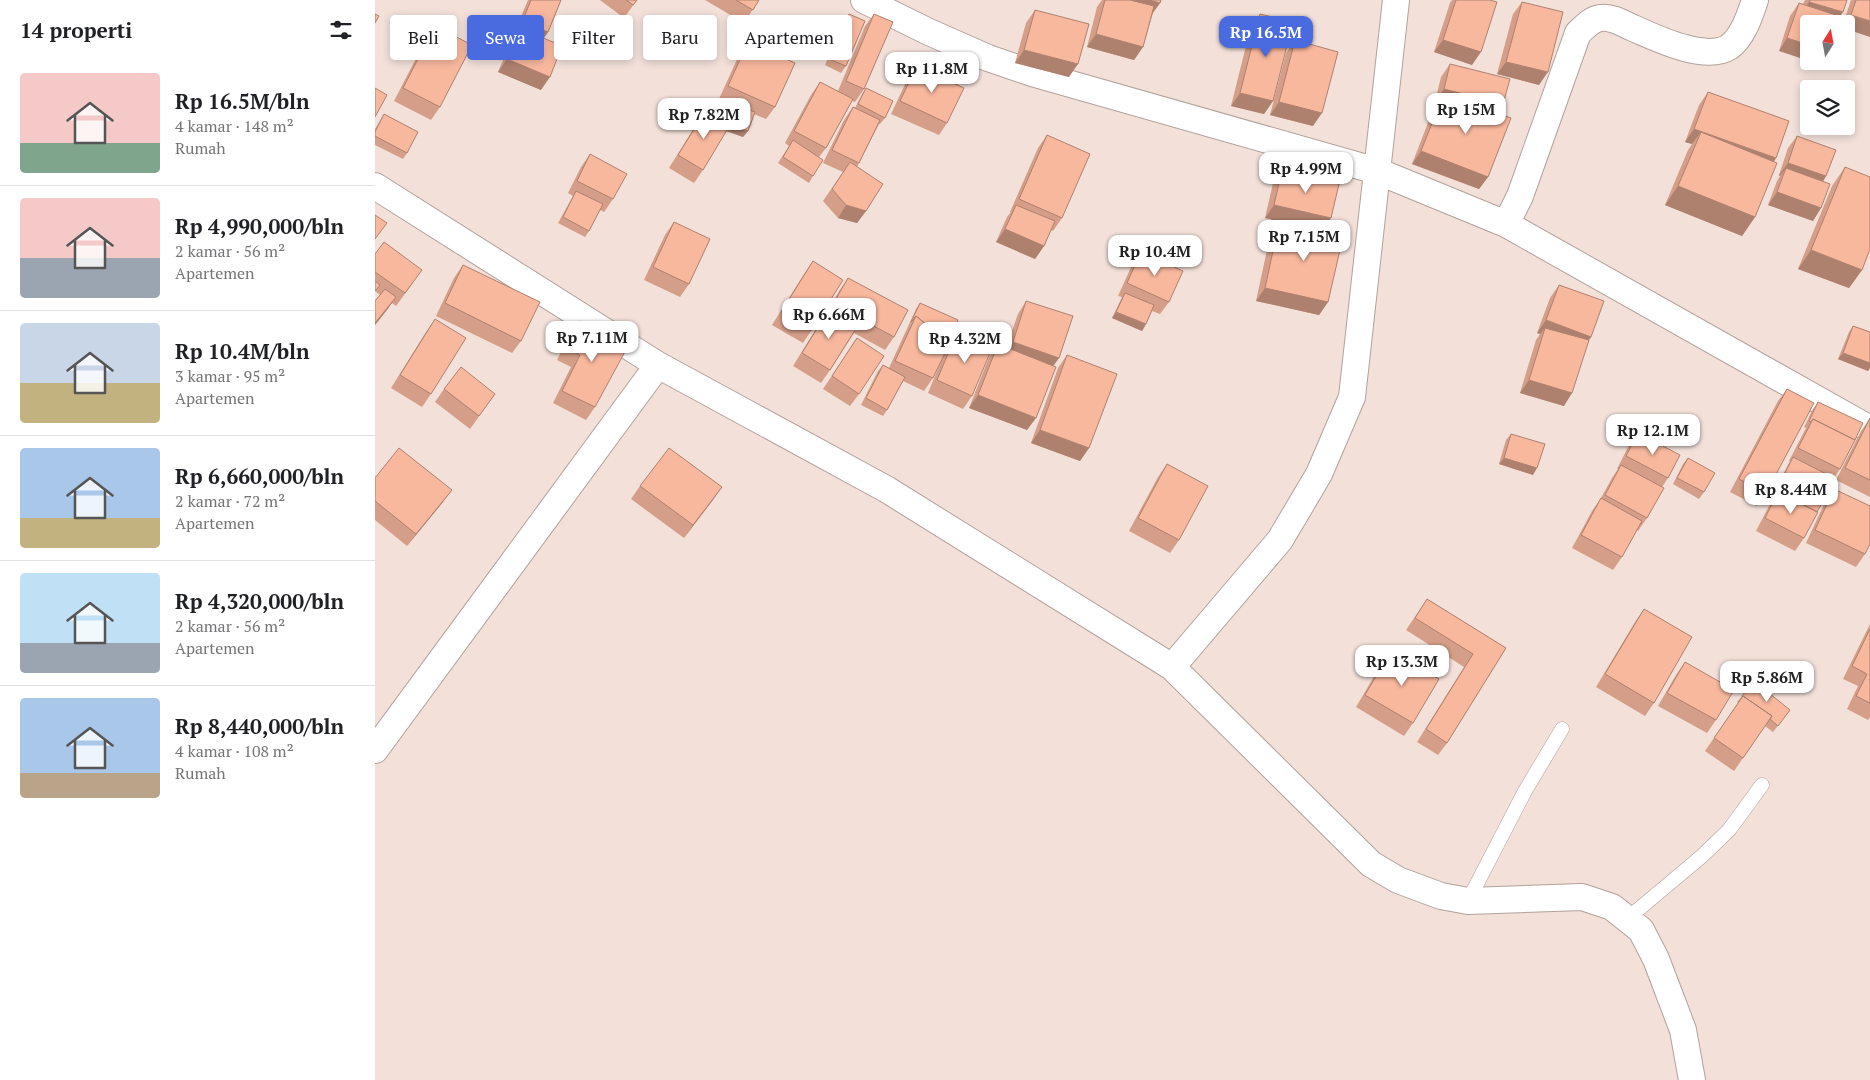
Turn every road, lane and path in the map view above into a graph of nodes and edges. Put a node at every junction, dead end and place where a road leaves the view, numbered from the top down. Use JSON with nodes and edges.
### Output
{"nodes":[{"id":1,"x":864,"y":0,"type":"edge"},
{"id":2,"x":1396,"y":0,"type":"edge"},
{"id":3,"x":1755,"y":0,"type":"edge"},
{"id":4,"x":1377,"y":171,"type":"junction"},
{"id":5,"x":375,"y":186,"type":"edge"},
{"id":6,"x":1506,"y":224,"type":"junction"},
{"id":7,"x":658,"y":365,"type":"junction"},
{"id":8,"x":1870,"y":429,"type":"edge"},
{"id":9,"x":1172,"y":667,"type":"junction"},
{"id":10,"x":1562,"y":729,"type":"dead end"},
{"id":11,"x":375,"y":750,"type":"edge"},
{"id":12,"x":1762,"y":785,"type":"dead end"},
{"id":13,"x":1468,"y":901,"type":"junction"},
{"id":14,"x":1627,"y":919,"type":"junction"},
{"id":15,"x":1692,"y":1080,"type":"edge"}],
"edges":[{"from":1,"to":4,"type":"street"},
{"from":2,"to":4,"type":"street"},
{"from":3,"to":6,"type":"street"},
{"from":4,"to":6,"type":"street"},
{"from":4,"to":9,"type":"street"},
{"from":5,"to":7,"type":"street"},
{"from":6,"to":8,"type":"street"},
{"from":7,"to":9,"type":"street"},
{"from":7,"to":11,"type":"street"},
{"from":9,"to":13,"type":"street"},
{"from":10,"to":13,"type":"lane"},
{"from":12,"to":14,"type":"lane"},
{"from":13,"to":14,"type":"street"},
{"from":14,"to":15,"type":"street"}]}
